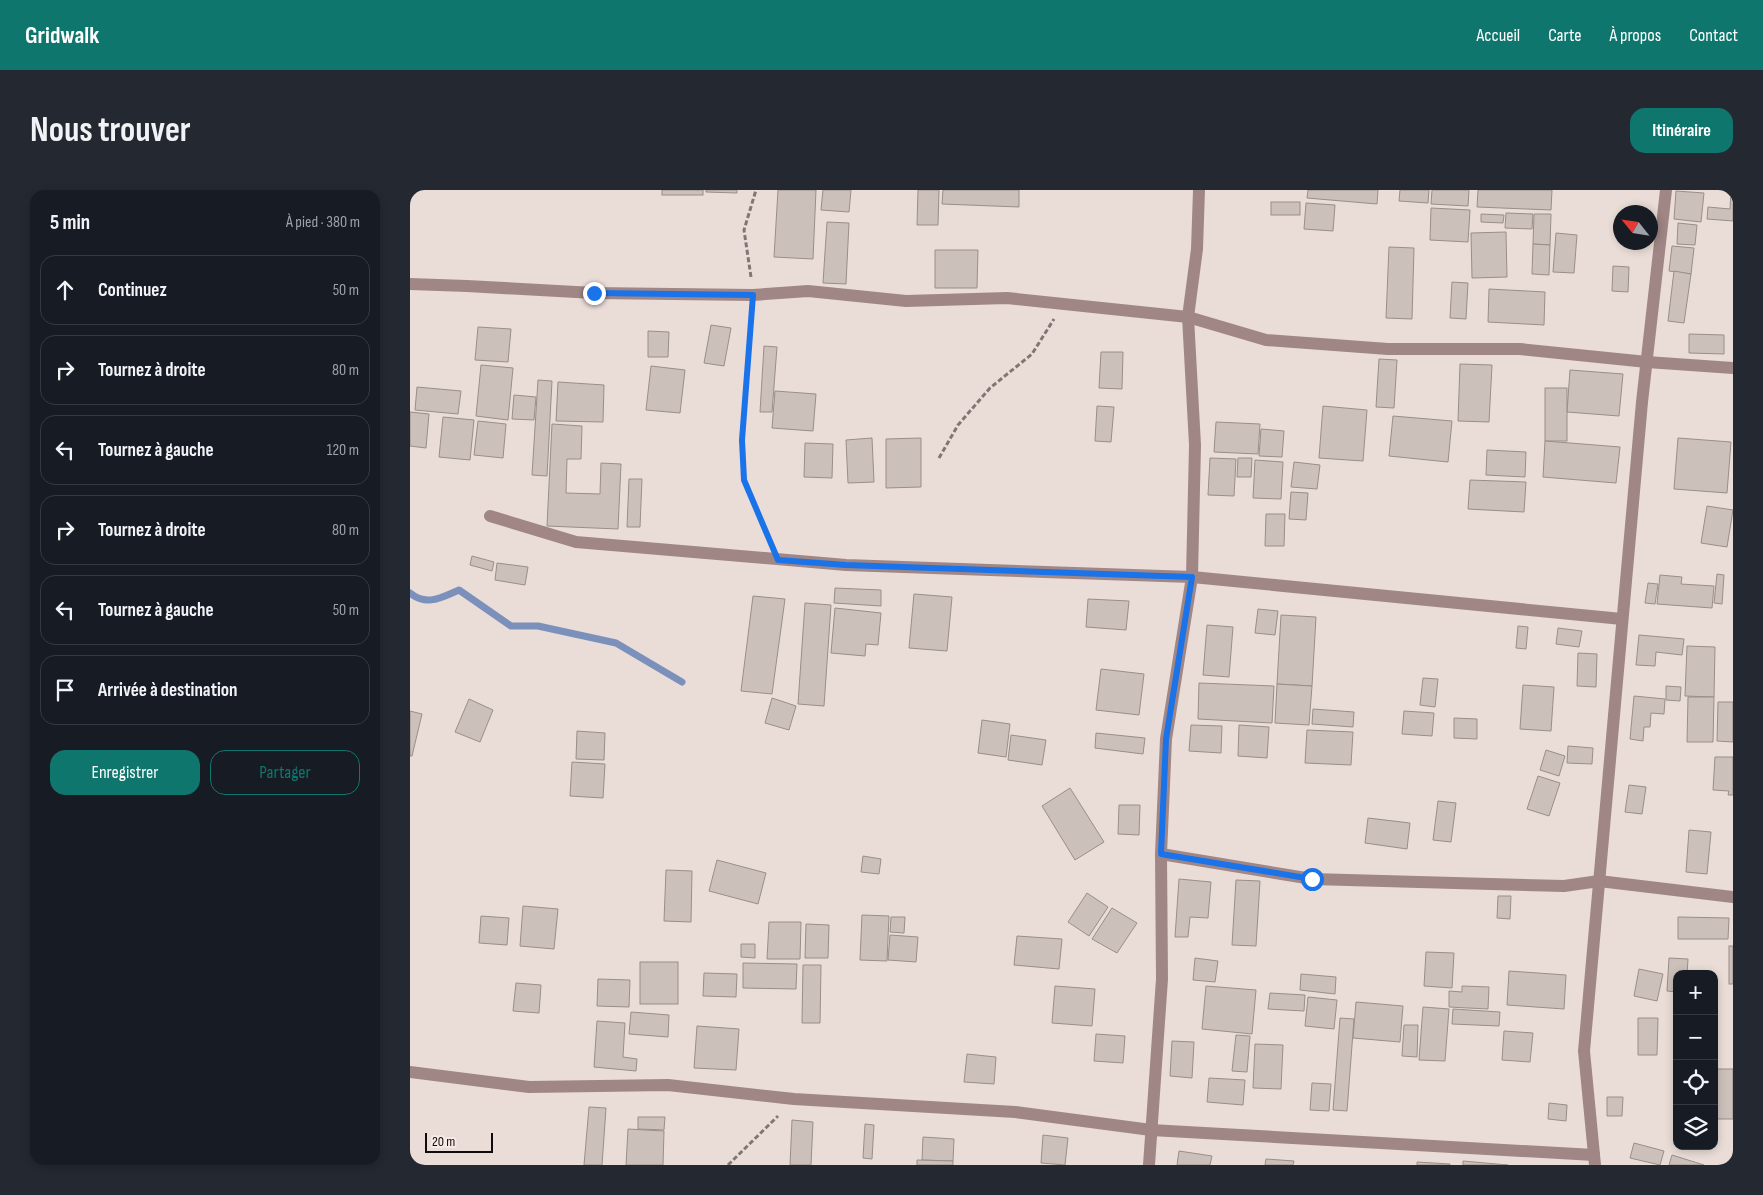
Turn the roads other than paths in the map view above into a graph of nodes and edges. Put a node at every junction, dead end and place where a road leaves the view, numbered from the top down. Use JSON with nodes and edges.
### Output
{"nodes":[{"id":1,"x":1198,"y":190,"type":"edge"},
{"id":2,"x":1666,"y":190,"type":"edge"},
{"id":3,"x":410,"y":284,"type":"edge"},
{"id":4,"x":1188,"y":317,"type":"junction"},
{"id":5,"x":1647,"y":362,"type":"junction"},
{"id":6,"x":1733,"y":368,"type":"edge"},
{"id":7,"x":490,"y":516,"type":"dead end"},
{"id":8,"x":1192,"y":577,"type":"junction"},
{"id":9,"x":1622,"y":619,"type":"junction"},
{"id":10,"x":1161,"y":854,"type":"junction"},
{"id":11,"x":1599,"y":881,"type":"junction"},
{"id":12,"x":1733,"y":897,"type":"edge"},
{"id":13,"x":410,"y":1072,"type":"edge"},
{"id":14,"x":1151,"y":1130,"type":"junction"},
{"id":15,"x":1594,"y":1160,"type":"edge"},
{"id":16,"x":1148,"y":1165,"type":"edge"}],
"edges":[{"from":1,"to":4,"type":"street"},
{"from":2,"to":5,"type":"street"},
{"from":3,"to":4,"type":"street"},
{"from":4,"to":5,"type":"street"},
{"from":4,"to":8,"type":"street"},
{"from":5,"to":6,"type":"street"},
{"from":5,"to":9,"type":"street"},
{"from":7,"to":8,"type":"street"},
{"from":8,"to":9,"type":"street"},
{"from":8,"to":10,"type":"street"},
{"from":9,"to":11,"type":"street"},
{"from":10,"to":11,"type":"street"},
{"from":10,"to":14,"type":"street"},
{"from":11,"to":12,"type":"street"},
{"from":11,"to":15,"type":"street"},
{"from":13,"to":14,"type":"street"},
{"from":14,"to":15,"type":"street"},
{"from":14,"to":16,"type":"street"}]}
